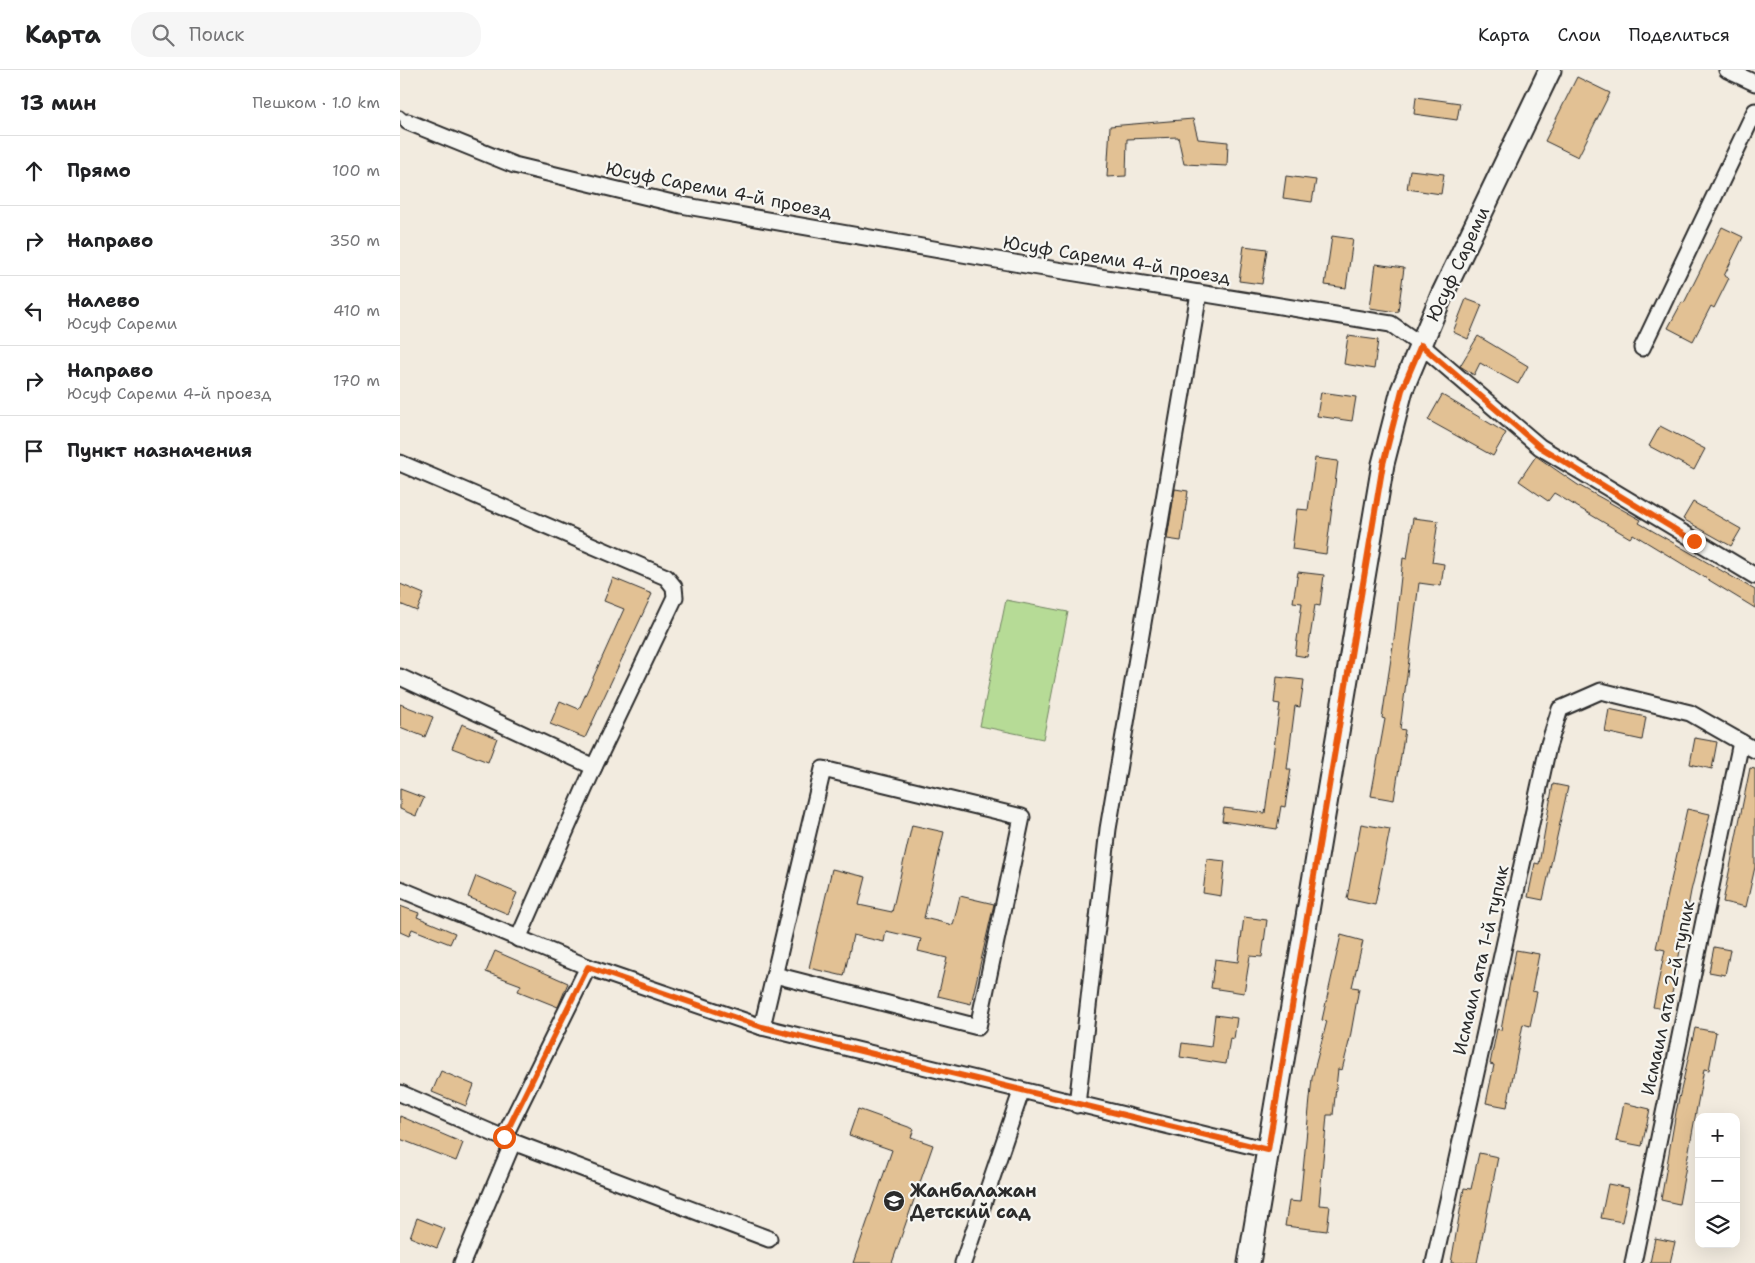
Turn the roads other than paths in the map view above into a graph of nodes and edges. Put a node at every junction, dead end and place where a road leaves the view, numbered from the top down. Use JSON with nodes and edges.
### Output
{"nodes":[{"id":1,"x":1550,"y":70,"type":"edge"},
{"id":2,"x":1727,"y":70,"type":"edge"},
{"id":3,"x":1755,"y":83,"type":"edge"},
{"id":4,"x":1755,"y":111,"type":"edge"},
{"id":5,"x":404,"y":119,"type":"edge"},
{"id":6,"x":1198,"y":293,"type":"junction"},
{"id":7,"x":1421,"y":345,"type":"junction"},
{"id":8,"x":1642,"y":348,"type":"dead end"},
{"id":9,"x":400,"y":463,"type":"edge"},
{"id":10,"x":1755,"y":576,"type":"edge"},
{"id":11,"x":400,"y":677,"type":"edge"},
{"id":12,"x":1741,"y":742,"type":"junction"},
{"id":13,"x":1755,"y":750,"type":"edge"},
{"id":14,"x":594,"y":768,"type":"junction"},
{"id":15,"x":400,"y":889,"type":"edge"},
{"id":16,"x":518,"y":939,"type":"junction"},
{"id":17,"x":588,"y":967,"type":"junction"},
{"id":18,"x":775,"y":975,"type":"junction"},
{"id":19,"x":762,"y":1027,"type":"junction"},
{"id":20,"x":1021,"y":1092,"type":"junction"},
{"id":21,"x":400,"y":1093,"type":"edge"},
{"id":22,"x":1077,"y":1105,"type":"junction"},
{"id":23,"x":508,"y":1140,"type":"junction"},
{"id":24,"x":1268,"y":1150,"type":"junction"},
{"id":25,"x":769,"y":1239,"type":"dead end"},
{"id":26,"x":462,"y":1263,"type":"edge"},
{"id":27,"x":963,"y":1263,"type":"edge"},
{"id":28,"x":1249,"y":1263,"type":"edge"},
{"id":29,"x":1434,"y":1263,"type":"edge"},
{"id":30,"x":1633,"y":1263,"type":"edge"}],
"edges":[{"from":1,"to":7,"type":"main road","name":"Юсуф Сареми"},
{"from":2,"to":3,"type":"street"},
{"from":4,"to":8,"type":"street"},
{"from":5,"to":6,"type":"street","name":"Юсуф Сареми 4-й проезд"},
{"from":6,"to":7,"type":"street","name":"Юсуф Сареми 4-й проезд"},
{"from":6,"to":22,"type":"street"},
{"from":7,"to":10,"type":"street","name":"Юсуф Сареми 4-й проезд"},
{"from":7,"to":24,"type":"main road","name":"Юсуф Сареми"},
{"from":9,"to":14,"type":"street"},
{"from":11,"to":14,"type":"street"},
{"from":12,"to":13,"type":"street"},
{"from":12,"to":29,"type":"street","name":"Исмаил ата 1-й тупик"},
{"from":12,"to":30,"type":"street","name":"Исмаил ата 2-й тупик"},
{"from":14,"to":16,"type":"street"},
{"from":15,"to":16,"type":"street"},
{"from":16,"to":17,"type":"street"},
{"from":17,"to":19,"type":"street"},
{"from":17,"to":23,"type":"street"},
{"from":18,"to":18,"type":"street"},
{"from":18,"to":19,"type":"street"},
{"from":19,"to":20,"type":"street"},
{"from":20,"to":22,"type":"street"},
{"from":20,"to":27,"type":"street"},
{"from":21,"to":23,"type":"street"},
{"from":22,"to":24,"type":"street"},
{"from":23,"to":25,"type":"street"},
{"from":23,"to":26,"type":"street"},
{"from":24,"to":28,"type":"main road","name":"Юсуф Сареми"}]}
